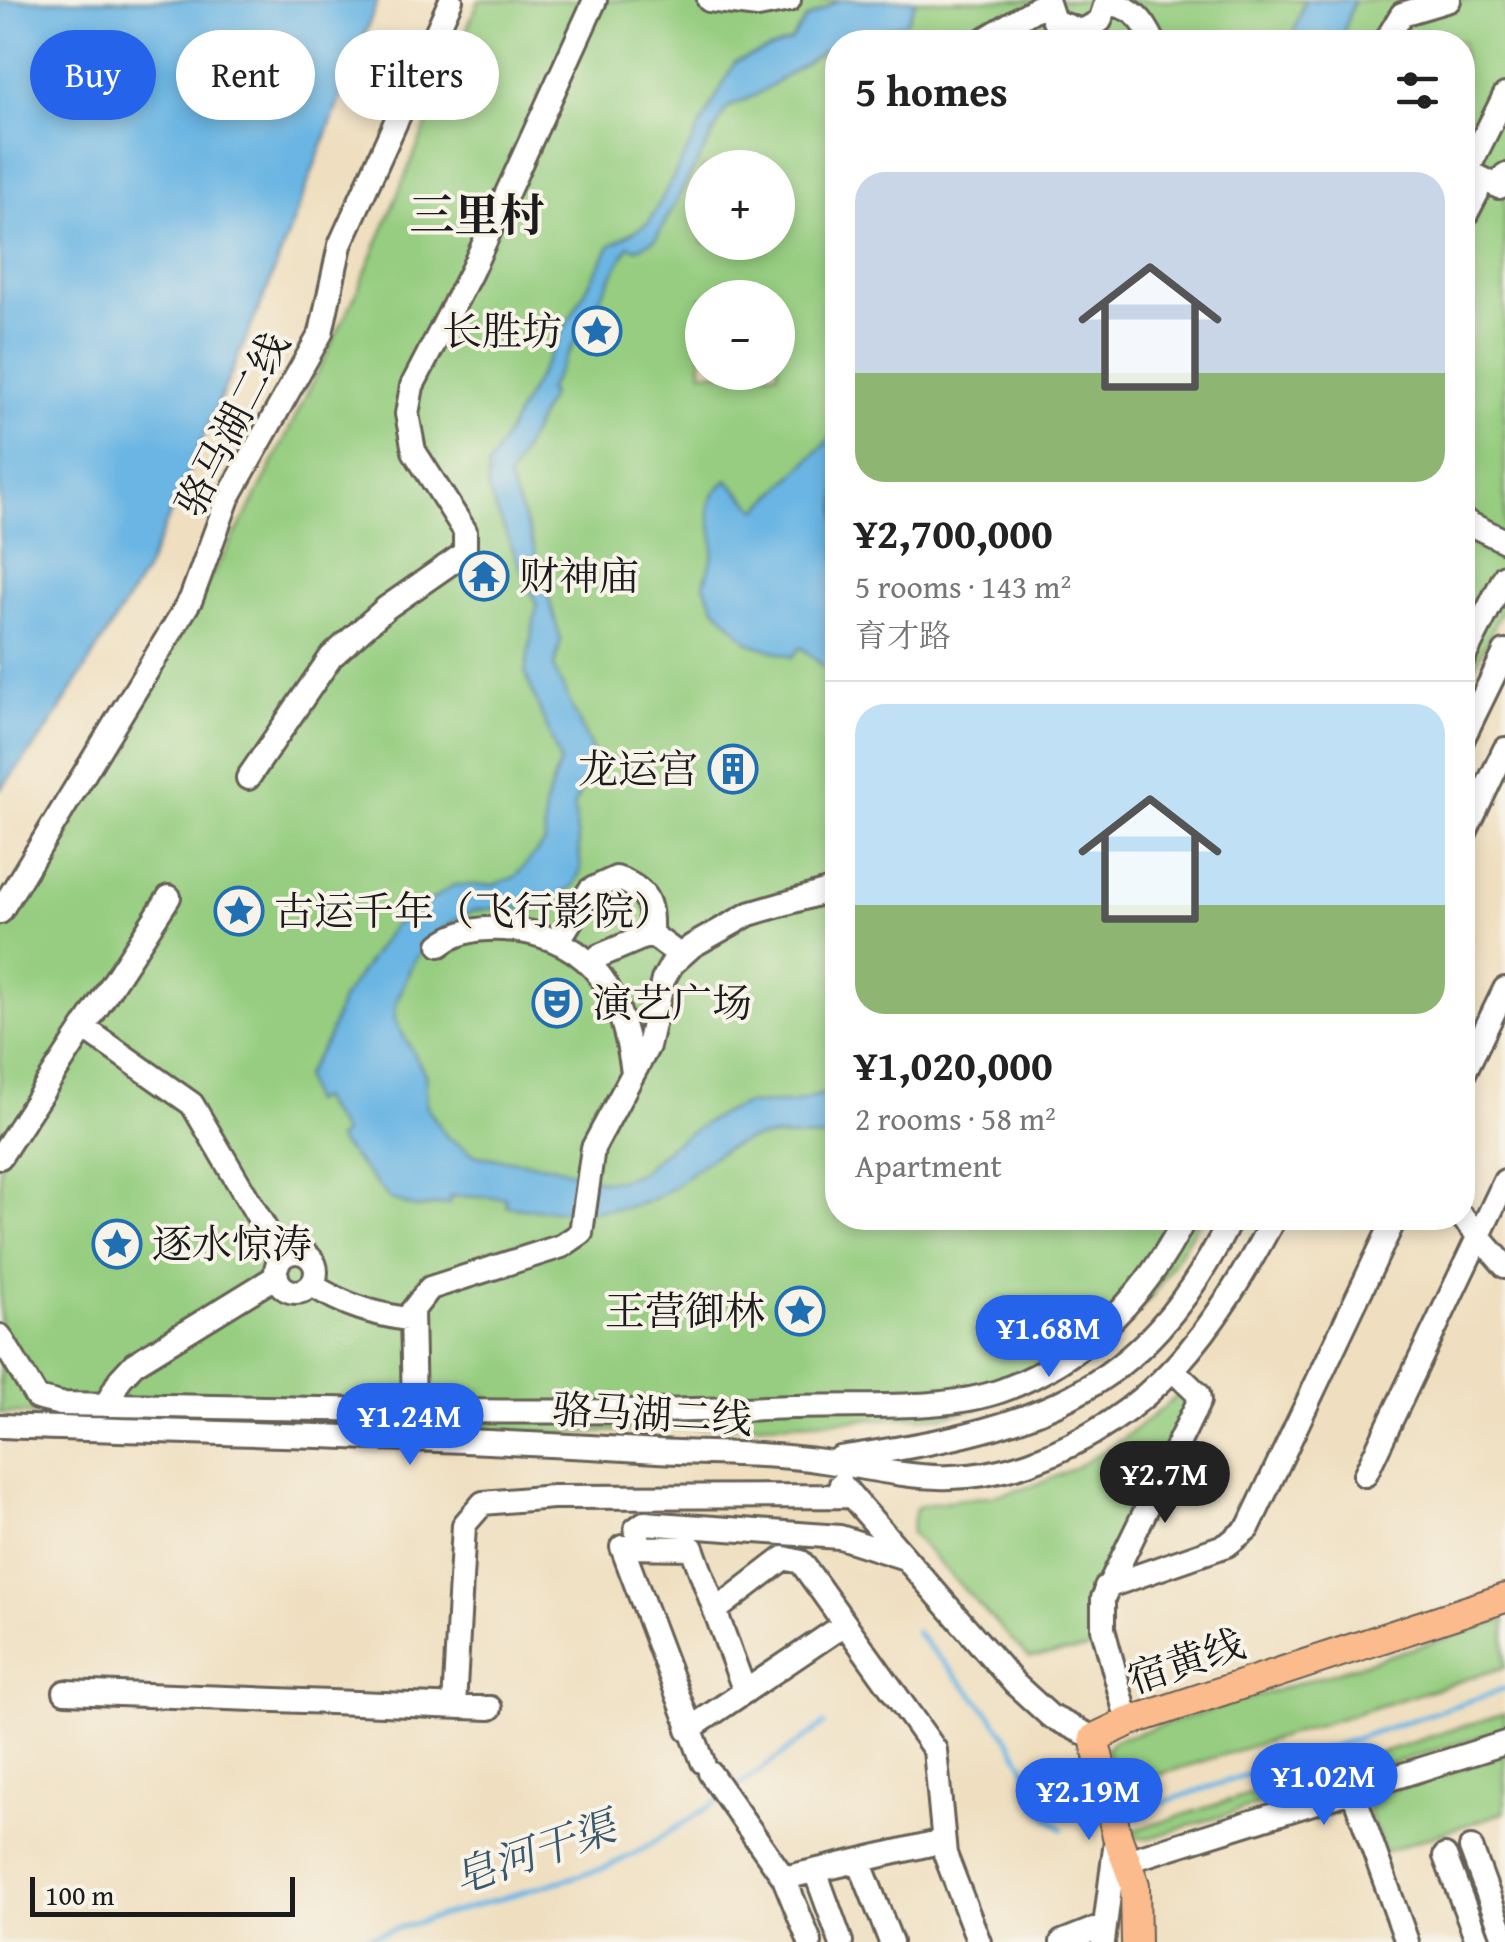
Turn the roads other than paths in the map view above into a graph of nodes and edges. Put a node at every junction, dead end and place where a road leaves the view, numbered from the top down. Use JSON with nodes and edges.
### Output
{"nodes":[{"id":1,"x":451,"y":0,"type":"edge"},
{"id":2,"x":594,"y":0,"type":"edge"},
{"id":3,"x":709,"y":0,"type":"edge"},
{"id":4,"x":789,"y":0,"type":"edge"},
{"id":5,"x":1448,"y":0,"type":"edge"},
{"id":6,"x":1047,"y":1,"type":"edge"},
{"id":7,"x":1107,"y":1,"type":"edge"},
{"id":8,"x":1398,"y":7,"type":"edge"},
{"id":9,"x":1000,"y":30,"type":"edge"},
{"id":10,"x":1070,"y":30,"type":"edge"},
{"id":11,"x":1079,"y":30,"type":"edge"},
{"id":12,"x":1148,"y":30,"type":"edge"},
{"id":13,"x":1505,"y":95,"type":"edge"},
{"id":14,"x":1475,"y":156,"type":"edge"},
{"id":15,"x":1475,"y":526,"type":"edge"},
{"id":16,"x":1505,"y":541,"type":"edge"},
{"id":17,"x":1505,"y":576,"type":"edge"},
{"id":18,"x":1475,"y":635,"type":"edge"},
{"id":19,"x":1505,"y":652,"type":"edge"},
{"id":20,"x":1475,"y":688,"type":"edge"},
{"id":21,"x":1505,"y":749,"type":"edge"},
{"id":22,"x":248,"y":778,"type":"dead end"},
{"id":23,"x":1475,"y":812,"type":"edge"},
{"id":24,"x":825,"y":892,"type":"edge"},
{"id":25,"x":169,"y":898,"type":"dead end"},
{"id":26,"x":0,"y":912,"type":"edge"},
{"id":27,"x":652,"y":934,"type":"junction"},
{"id":28,"x":559,"y":940,"type":"junction"},
{"id":29,"x":440,"y":945,"type":"dead end"},
{"id":30,"x":681,"y":956,"type":"junction"},
{"id":31,"x":592,"y":966,"type":"junction"},
{"id":32,"x":1505,"y":990,"type":"edge"},
{"id":33,"x":84,"y":1028,"type":"junction"},
{"id":34,"x":1475,"y":1051,"type":"edge"},
{"id":35,"x":632,"y":1073,"type":"junction"},
{"id":36,"x":0,"y":1157,"type":"edge"},
{"id":37,"x":1505,"y":1182,"type":"edge"},
{"id":38,"x":1179,"y":1230,"type":"edge"},
{"id":39,"x":1224,"y":1230,"type":"edge"},
{"id":40,"x":1267,"y":1230,"type":"edge"},
{"id":41,"x":1389,"y":1230,"type":"edge"},
{"id":42,"x":1474,"y":1230,"type":"edge"},
{"id":43,"x":1479,"y":1236,"type":"junction"},
{"id":44,"x":1505,"y":1266,"type":"edge"},
{"id":45,"x":279,"y":1267,"type":"junction"},
{"id":46,"x":312,"y":1285,"type":"junction"},
{"id":47,"x":412,"y":1320,"type":"junction"},
{"id":48,"x":0,"y":1336,"type":"edge"},
{"id":49,"x":1174,"y":1371,"type":"junction"},
{"id":50,"x":106,"y":1405,"type":"junction"},
{"id":51,"x":414,"y":1410,"type":"junction"},
{"id":52,"x":0,"y":1426,"type":"edge"},
{"id":53,"x":822,"y":1461,"type":"junction"},
{"id":54,"x":1366,"y":1475,"type":"dead end"},
{"id":55,"x":852,"y":1496,"type":"junction"},
{"id":56,"x":640,"y":1547,"type":"junction"},
{"id":57,"x":905,"y":1558,"type":"junction"},
{"id":58,"x":1106,"y":1587,"type":"junction"},
{"id":59,"x":1505,"y":1598,"type":"edge"},
{"id":60,"x":715,"y":1611,"type":"junction"},
{"id":61,"x":844,"y":1624,"type":"junction"},
{"id":62,"x":66,"y":1692,"type":"dead end"},
{"id":63,"x":745,"y":1692,"type":"junction"},
{"id":64,"x":454,"y":1706,"type":"junction"},
{"id":65,"x":490,"y":1708,"type":"dead end"},
{"id":66,"x":1128,"y":1722,"type":"junction"},
{"id":67,"x":688,"y":1730,"type":"junction"},
{"id":68,"x":1094,"y":1738,"type":"junction"},
{"id":69,"x":1505,"y":1743,"type":"edge"},
{"id":70,"x":1353,"y":1792,"type":"junction"},
{"id":71,"x":943,"y":1841,"type":"junction"},
{"id":72,"x":1471,"y":1848,"type":"dead end"},
{"id":73,"x":1122,"y":1849,"type":"junction"},
{"id":74,"x":1445,"y":1856,"type":"dead end"},
{"id":75,"x":859,"y":1861,"type":"junction"},
{"id":76,"x":814,"y":1871,"type":"junction"},
{"id":77,"x":784,"y":1878,"type":"junction"},
{"id":78,"x":1104,"y":1934,"type":"edge"},
{"id":79,"x":1505,"y":1940,"type":"edge"},
{"id":80,"x":810,"y":1942,"type":"edge"},
{"id":81,"x":841,"y":1942,"type":"edge"},
{"id":82,"x":891,"y":1942,"type":"edge"},
{"id":83,"x":979,"y":1942,"type":"edge"},
{"id":84,"x":1062,"y":1942,"type":"edge"},
{"id":85,"x":1136,"y":1942,"type":"edge"},
{"id":86,"x":1408,"y":1942,"type":"edge"},
{"id":87,"x":1478,"y":1942,"type":"edge"}],
"edges":[{"from":1,"to":26,"type":"street","name":"骆马湖二线"},
{"from":2,"to":22,"type":"street"},
{"from":3,"to":4,"type":"street"},
{"from":5,"to":8,"type":"street"},
{"from":6,"to":9,"type":"street"},
{"from":6,"to":10,"type":"street"},
{"from":7,"to":11,"type":"street"},
{"from":7,"to":12,"type":"street"},
{"from":13,"to":14,"type":"street"},
{"from":15,"to":16,"type":"street"},
{"from":17,"to":18,"type":"street"},
{"from":19,"to":20,"type":"street"},
{"from":21,"to":23,"type":"street"},
{"from":24,"to":30,"type":"street"},
{"from":25,"to":33,"type":"street"},
{"from":27,"to":28,"type":"street"},
{"from":27,"to":30,"type":"street"},
{"from":27,"to":31,"type":"street"},
{"from":28,"to":29,"type":"street"},
{"from":28,"to":31,"type":"street"},
{"from":30,"to":35,"type":"street"},
{"from":31,"to":35,"type":"street"},
{"from":32,"to":34,"type":"street"},
{"from":33,"to":36,"type":"street"},
{"from":33,"to":45,"type":"street"},
{"from":35,"to":47,"type":"street"},
{"from":37,"to":43,"type":"street"},
{"from":38,"to":51,"type":"street"},
{"from":39,"to":53,"type":"street"},
{"from":40,"to":49,"type":"street"},
{"from":41,"to":58,"type":"street"},
{"from":42,"to":43,"type":"street"},
{"from":43,"to":44,"type":"street"},
{"from":43,"to":54,"type":"street"},
{"from":45,"to":46,"type":"street"},
{"from":45,"to":46,"type":"street"},
{"from":45,"to":50,"type":"street"},
{"from":46,"to":47,"type":"street"},
{"from":47,"to":51,"type":"street"},
{"from":48,"to":50,"type":"street"},
{"from":49,"to":53,"type":"street"},
{"from":49,"to":58,"type":"street"},
{"from":50,"to":51,"type":"street"},
{"from":52,"to":53,"type":"street","name":"骆马湖二线"},
{"from":53,"to":55,"type":"street"},
{"from":55,"to":57,"type":"street"},
{"from":55,"to":64,"type":"street"},
{"from":56,"to":57,"type":"street"},
{"from":56,"to":60,"type":"street"},
{"from":56,"to":67,"type":"street"},
{"from":57,"to":68,"type":"street"},
{"from":58,"to":66,"type":"street"},
{"from":59,"to":66,"type":"main road","name":"宿黄线"},
{"from":60,"to":61,"type":"street"},
{"from":60,"to":63,"type":"street"},
{"from":61,"to":63,"type":"street"},
{"from":61,"to":71,"type":"street"},
{"from":62,"to":64,"type":"street"},
{"from":63,"to":67,"type":"street"},
{"from":64,"to":65,"type":"street"},
{"from":66,"to":68,"type":"main road","name":"宿黄线"},
{"from":67,"to":77,"type":"street"},
{"from":68,"to":73,"type":"main road","name":"宿黄线"},
{"from":69,"to":70,"type":"street"},
{"from":70,"to":73,"type":"street"},
{"from":70,"to":86,"type":"street"},
{"from":71,"to":75,"type":"street"},
{"from":71,"to":83,"type":"street"},
{"from":72,"to":79,"type":"street"},
{"from":73,"to":78,"type":"street"},
{"from":73,"to":85,"type":"main road","name":"宿黄线"},
{"from":74,"to":87,"type":"street"},
{"from":75,"to":76,"type":"street"},
{"from":75,"to":82,"type":"street"},
{"from":76,"to":77,"type":"street"},
{"from":76,"to":81,"type":"street"},
{"from":77,"to":80,"type":"street"},
{"from":78,"to":84,"type":"street"}]}
